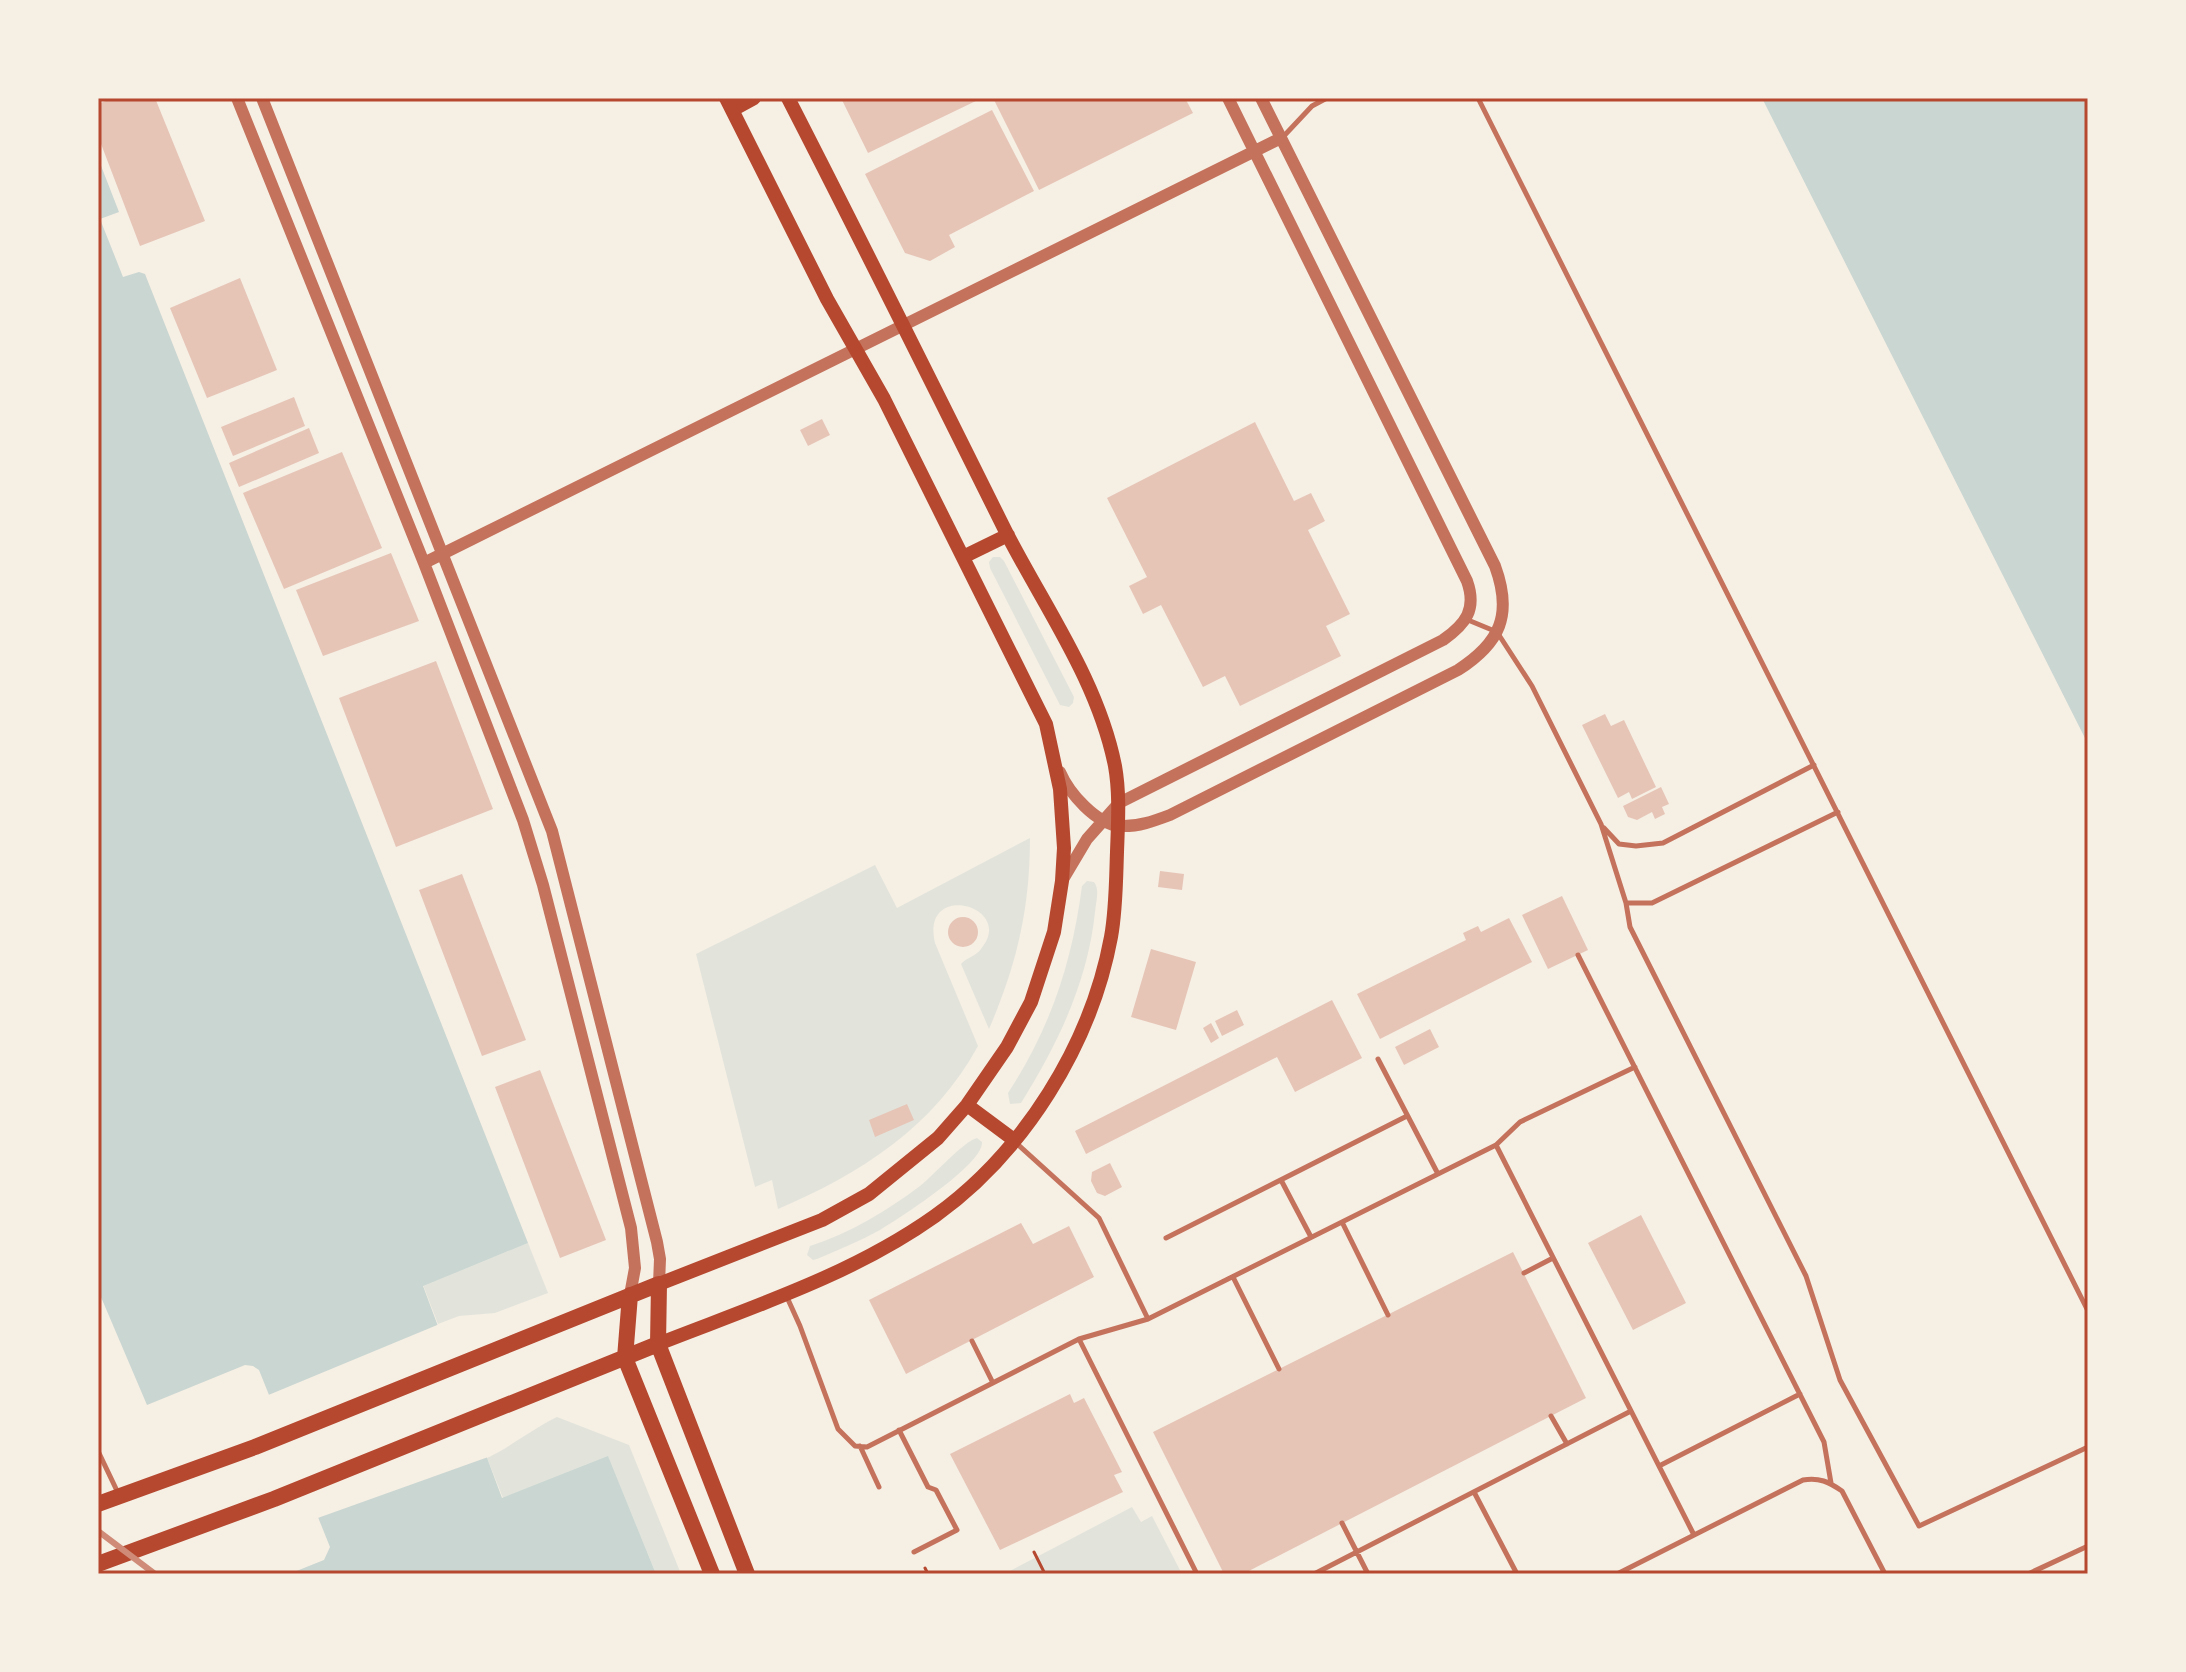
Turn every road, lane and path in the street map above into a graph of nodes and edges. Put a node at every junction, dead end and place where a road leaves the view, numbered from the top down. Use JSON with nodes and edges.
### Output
{"nodes":[{"id":1,"x":237,"y":98,"type":"edge"},
{"id":2,"x":262,"y":98,"type":"edge"},
{"id":3,"x":754,"y":98,"type":"edge"},
{"id":4,"x":788,"y":98,"type":"edge"},
{"id":5,"x":1228,"y":98,"type":"edge"},
{"id":6,"x":1261,"y":98,"type":"edge"},
{"id":7,"x":1327,"y":98,"type":"edge"},
{"id":8,"x":1478,"y":98,"type":"edge"},
{"id":9,"x":729,"y":104,"type":"edge"},
{"id":10,"x":1281,"y":138,"type":"junction"},
{"id":11,"x":1256,"y":152,"type":"junction"},
{"id":12,"x":904,"y":326,"type":"junction"},
{"id":13,"x":856,"y":350,"type":"junction"},
{"id":14,"x":1008,"y":535,"type":"junction"},
{"id":15,"x":443,"y":554,"type":"junction"},
{"id":16,"x":963,"y":557,"type":"junction"},
{"id":17,"x":424,"y":563,"type":"junction"},
{"id":18,"x":1467,"y":619,"type":"junction"},
{"id":19,"x":1497,"y":632,"type":"junction"},
{"id":20,"x":1054,"y":758,"type":"junction"},
{"id":21,"x":1814,"y":765,"type":"junction"},
{"id":22,"x":1119,"y":803,"type":"junction"},
{"id":23,"x":1838,"y":812,"type":"junction"},
{"id":24,"x":1111,"y":823,"type":"junction"},
{"id":25,"x":1601,"y":824,"type":"junction"},
{"id":26,"x":1062,"y":881,"type":"junction"},
{"id":27,"x":1626,"y":903,"type":"junction"},
{"id":28,"x":1578,"y":955,"type":"dead end"},
{"id":29,"x":1378,"y":1059,"type":"dead end"},
{"id":30,"x":1635,"y":1067,"type":"junction"},
{"id":31,"x":967,"y":1105,"type":"junction"},
{"id":32,"x":1407,"y":1116,"type":"junction"},
{"id":33,"x":1014,"y":1140,"type":"junction"},
{"id":34,"x":1496,"y":1145,"type":"junction"},
{"id":35,"x":1438,"y":1174,"type":"junction"},
{"id":36,"x":1281,"y":1180,"type":"junction"},
{"id":37,"x":1342,"y":1222,"type":"junction"},
{"id":38,"x":1311,"y":1237,"type":"junction"},
{"id":39,"x":1166,"y":1238,"type":"dead end"},
{"id":40,"x":1553,"y":1258,"type":"junction"},
{"id":41,"x":1524,"y":1273,"type":"dead end"},
{"id":42,"x":1233,"y":1277,"type":"junction"},
{"id":43,"x":659,"y":1284,"type":"junction"},
{"id":44,"x":785,"y":1294,"type":"junction"},
{"id":45,"x":630,"y":1295,"type":"junction"},
{"id":46,"x":2088,"y":1311,"type":"edge"},
{"id":47,"x":1388,"y":1315,"type":"dead end"},
{"id":48,"x":1148,"y":1319,"type":"junction"},
{"id":49,"x":1079,"y":1339,"type":"junction"},
{"id":50,"x":972,"y":1341,"type":"dead end"},
{"id":51,"x":658,"y":1344,"type":"junction"},
{"id":52,"x":625,"y":1358,"type":"junction"},
{"id":53,"x":1279,"y":1369,"type":"dead end"},
{"id":54,"x":993,"y":1383,"type":"junction"},
{"id":55,"x":1800,"y":1394,"type":"junction"},
{"id":56,"x":1631,"y":1411,"type":"junction"},
{"id":57,"x":1551,"y":1416,"type":"dead end"},
{"id":58,"x":899,"y":1430,"type":"junction"},
{"id":59,"x":1567,"y":1444,"type":"junction"},
{"id":60,"x":860,"y":1446,"type":"junction"},
{"id":61,"x":2088,"y":1447,"type":"edge"},
{"id":62,"x":99,"y":1454,"type":"edge"},
{"id":63,"x":1659,"y":1466,"type":"junction"},
{"id":64,"x":1831,"y":1483,"type":"junction"},
{"id":65,"x":879,"y":1487,"type":"dead end"},
{"id":66,"x":1474,"y":1492,"type":"junction"},
{"id":67,"x":119,"y":1496,"type":"junction"},
{"id":68,"x":98,"y":1504,"type":"edge"},
{"id":69,"x":1342,"y":1523,"type":"dead end"},
{"id":70,"x":1694,"y":1535,"type":"junction"},
{"id":71,"x":2088,"y":1546,"type":"edge"},
{"id":72,"x":914,"y":1552,"type":"dead end"},
{"id":73,"x":1034,"y":1552,"type":"dead end"},
{"id":74,"x":1357,"y":1552,"type":"junction"},
{"id":75,"x":98,"y":1564,"type":"edge"},
{"id":76,"x":925,"y":1568,"type":"dead end"},
{"id":77,"x":712,"y":1574,"type":"edge"},
{"id":78,"x":747,"y":1574,"type":"edge"},
{"id":79,"x":928,"y":1574,"type":"edge"},
{"id":80,"x":1045,"y":1574,"type":"edge"},
{"id":81,"x":1197,"y":1574,"type":"edge"},
{"id":82,"x":1314,"y":1574,"type":"edge"},
{"id":83,"x":1368,"y":1574,"type":"edge"},
{"id":84,"x":1517,"y":1574,"type":"edge"},
{"id":85,"x":1617,"y":1574,"type":"edge"},
{"id":86,"x":1885,"y":1574,"type":"edge"},
{"id":87,"x":2028,"y":1574,"type":"edge"}],
"edges":[{"from":1,"to":17,"type":"street"},
{"from":2,"to":15,"type":"street"},
{"from":3,"to":9,"type":"main road"},
{"from":4,"to":12,"type":"main road"},
{"from":5,"to":11,"type":"street"},
{"from":6,"to":10,"type":"street"},
{"from":7,"to":10,"type":"lane"},
{"from":8,"to":21,"type":"lane"},
{"from":9,"to":13,"type":"main road"},
{"from":10,"to":11,"type":"street"},
{"from":10,"to":19,"type":"street"},
{"from":11,"to":12,"type":"street"},
{"from":11,"to":18,"type":"street"},
{"from":12,"to":13,"type":"street"},
{"from":12,"to":14,"type":"main road"},
{"from":13,"to":15,"type":"street"},
{"from":13,"to":16,"type":"main road"},
{"from":14,"to":16,"type":"main road"},
{"from":14,"to":22,"type":"main road"},
{"from":15,"to":17,"type":"street"},
{"from":15,"to":43,"type":"street"},
{"from":16,"to":20,"type":"main road"},
{"from":17,"to":45,"type":"street"},
{"from":18,"to":19,"type":"lane"},
{"from":18,"to":22,"type":"street"},
{"from":19,"to":24,"type":"street"},
{"from":19,"to":25,"type":"lane"},
{"from":20,"to":24,"type":"street"},
{"from":20,"to":26,"type":"main road"},
{"from":21,"to":23,"type":"lane"},
{"from":21,"to":25,"type":"lane"},
{"from":22,"to":24,"type":"main road"},
{"from":23,"to":27,"type":"lane"},
{"from":23,"to":46,"type":"lane"},
{"from":24,"to":26,"type":"street"},
{"from":24,"to":33,"type":"main road"},
{"from":25,"to":27,"type":"lane"},
{"from":26,"to":31,"type":"main road"},
{"from":27,"to":61,"type":"lane"},
{"from":28,"to":30,"type":"lane"},
{"from":29,"to":32,"type":"lane"},
{"from":30,"to":34,"type":"lane"},
{"from":30,"to":55,"type":"lane"},
{"from":31,"to":33,"type":"main road"},
{"from":31,"to":43,"type":"main road"},
{"from":32,"to":35,"type":"lane"},
{"from":32,"to":36,"type":"lane"},
{"from":33,"to":44,"type":"main road"},
{"from":33,"to":48,"type":"lane"},
{"from":34,"to":35,"type":"lane"},
{"from":34,"to":40,"type":"lane"},
{"from":35,"to":37,"type":"lane"},
{"from":36,"to":38,"type":"lane"},
{"from":36,"to":39,"type":"lane"},
{"from":37,"to":38,"type":"lane"},
{"from":37,"to":47,"type":"lane"},
{"from":38,"to":42,"type":"lane"},
{"from":40,"to":41,"type":"lane"},
{"from":40,"to":56,"type":"lane"},
{"from":42,"to":48,"type":"lane"},
{"from":42,"to":53,"type":"lane"},
{"from":43,"to":45,"type":"main road"},
{"from":43,"to":51,"type":"main road"},
{"from":44,"to":51,"type":"main road"},
{"from":44,"to":60,"type":"lane"},
{"from":45,"to":52,"type":"main road"},
{"from":45,"to":67,"type":"main road"},
{"from":48,"to":49,"type":"lane"},
{"from":49,"to":54,"type":"lane"},
{"from":49,"to":81,"type":"lane"},
{"from":50,"to":54,"type":"lane"},
{"from":51,"to":52,"type":"main road"},
{"from":51,"to":78,"type":"main road"},
{"from":52,"to":75,"type":"main road"},
{"from":52,"to":77,"type":"main road"},
{"from":54,"to":58,"type":"lane"},
{"from":55,"to":63,"type":"lane"},
{"from":55,"to":64,"type":"lane"},
{"from":56,"to":59,"type":"lane"},
{"from":56,"to":63,"type":"lane"},
{"from":57,"to":59,"type":"lane"},
{"from":58,"to":60,"type":"lane"},
{"from":58,"to":72,"type":"lane"},
{"from":59,"to":66,"type":"lane"},
{"from":60,"to":65,"type":"lane"},
{"from":62,"to":67,"type":"lane"},
{"from":63,"to":70,"type":"lane"},
{"from":64,"to":70,"type":"lane"},
{"from":64,"to":86,"type":"lane"},
{"from":66,"to":74,"type":"lane"},
{"from":66,"to":84,"type":"lane"},
{"from":67,"to":68,"type":"main road"},
{"from":69,"to":74,"type":"lane"},
{"from":70,"to":85,"type":"lane"},
{"from":71,"to":87,"type":"lane"},
{"from":73,"to":80,"type":"path"},
{"from":74,"to":82,"type":"lane"},
{"from":74,"to":83,"type":"lane"},
{"from":76,"to":79,"type":"path"}]}
